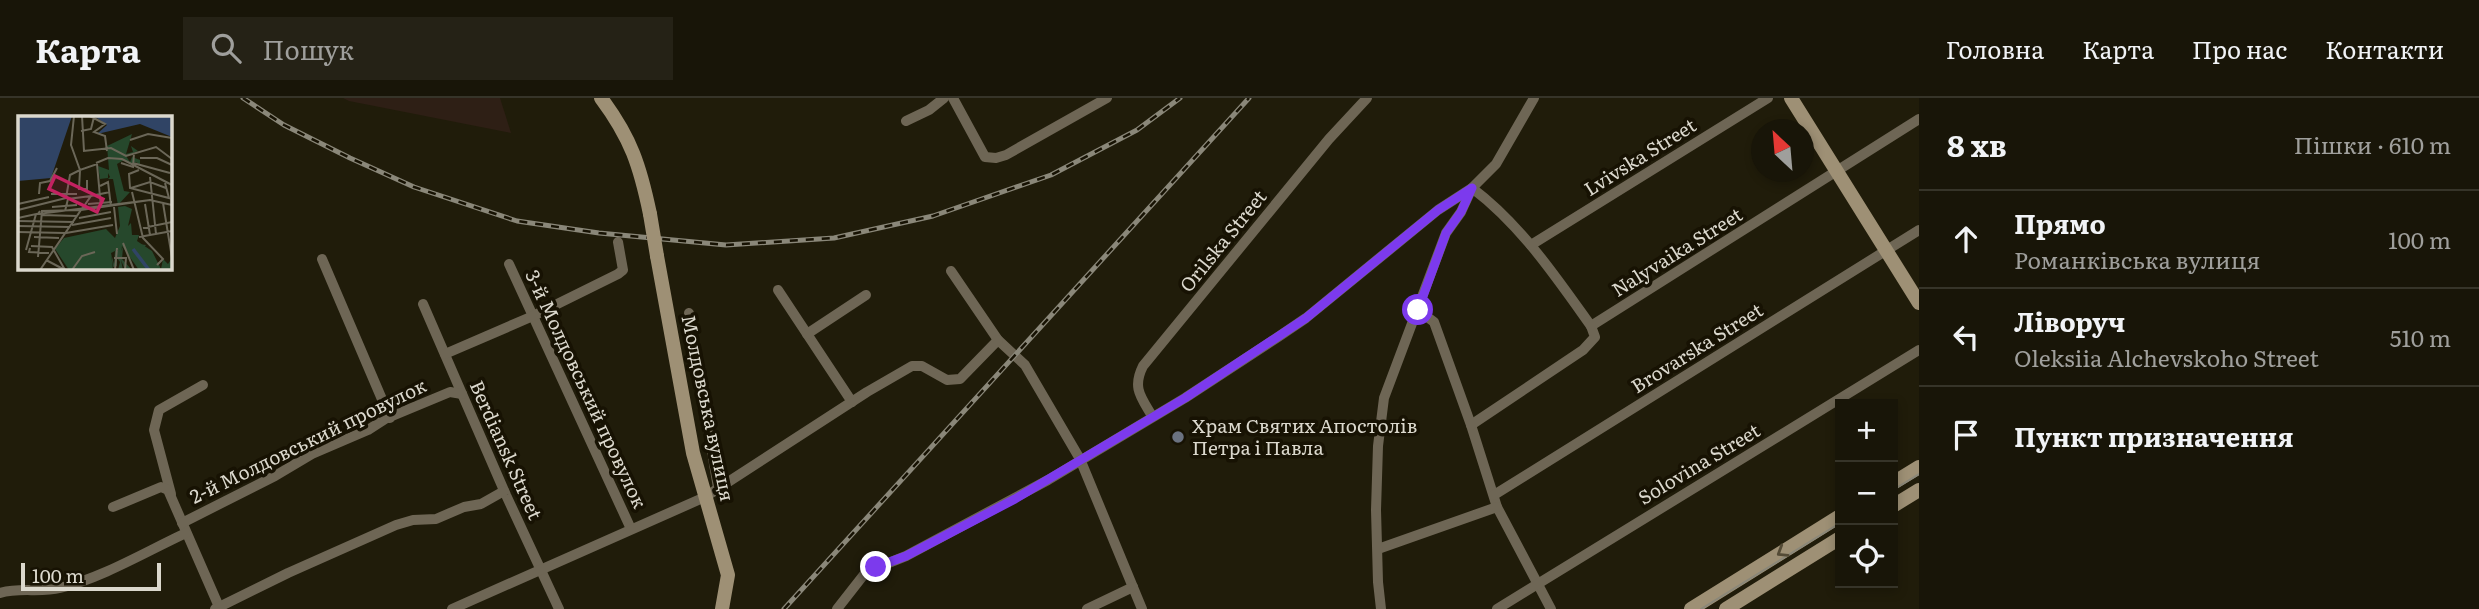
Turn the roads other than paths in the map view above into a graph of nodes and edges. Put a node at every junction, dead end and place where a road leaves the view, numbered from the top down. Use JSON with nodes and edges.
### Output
{"nodes":[{"id":1,"x":601,"y":98,"type":"edge"},
{"id":2,"x":944,"y":98,"type":"edge"},
{"id":3,"x":953,"y":98,"type":"edge"},
{"id":4,"x":1107,"y":98,"type":"edge"},
{"id":5,"x":1367,"y":98,"type":"edge"},
{"id":6,"x":1534,"y":98,"type":"edge"},
{"id":7,"x":1768,"y":98,"type":"edge"},
{"id":8,"x":1791,"y":98,"type":"edge"},
{"id":9,"x":1919,"y":119,"type":"edge"},
{"id":10,"x":906,"y":121,"type":"dead end"},
{"id":11,"x":1836,"y":171,"type":"junction"},
{"id":12,"x":1472,"y":188,"type":"junction"},
{"id":13,"x":1919,"y":230,"type":"edge"},
{"id":14,"x":618,"y":242,"type":"dead end"},
{"id":15,"x":1531,"y":245,"type":"junction"},
{"id":16,"x":1886,"y":251,"type":"junction"},
{"id":17,"x":322,"y":259,"type":"dead end"},
{"id":18,"x":509,"y":264,"type":"dead end"},
{"id":19,"x":951,"y":271,"type":"dead end"},
{"id":20,"x":778,"y":290,"type":"dead end"},
{"id":21,"x":866,"y":295,"type":"dead end"},
{"id":22,"x":1919,"y":303,"type":"edge"},
{"id":23,"x":423,"y":304,"type":"dead end"},
{"id":24,"x":1418,"y":310,"type":"junction"},
{"id":25,"x":689,"y":313,"type":"dead end"},
{"id":26,"x":533,"y":316,"type":"junction"},
{"id":27,"x":1591,"y":326,"type":"junction"},
{"id":28,"x":807,"y":334,"type":"junction"},
{"id":29,"x":998,"y":340,"type":"junction"},
{"id":30,"x":1919,"y":350,"type":"edge"},
{"id":31,"x":445,"y":354,"type":"junction"},
{"id":32,"x":203,"y":385,"type":"dead end"},
{"id":33,"x":456,"y":390,"type":"junction"},
{"id":34,"x":852,"y":402,"type":"junction"},
{"id":35,"x":1152,"y":416,"type":"junction"},
{"id":36,"x":390,"y":418,"type":"junction"},
{"id":37,"x":1471,"y":425,"type":"junction"},
{"id":38,"x":1080,"y":460,"type":"junction"},
{"id":39,"x":1919,"y":467,"type":"edge"},
{"id":40,"x":1898,"y":480,"type":"edge"},
{"id":41,"x":718,"y":488,"type":"junction"},
{"id":42,"x":1919,"y":490,"type":"edge"},
{"id":43,"x":504,"y":491,"type":"junction"},
{"id":44,"x":171,"y":494,"type":"junction"},
{"id":45,"x":705,"y":497,"type":"junction"},
{"id":46,"x":1496,"y":501,"type":"junction"},
{"id":47,"x":1898,"y":503,"type":"edge"},
{"id":48,"x":113,"y":507,"type":"dead end"},
{"id":49,"x":1835,"y":519,"type":"edge"},
{"id":50,"x":184,"y":528,"type":"junction"},
{"id":51,"x":631,"y":529,"type":"junction"},
{"id":52,"x":1835,"y":541,"type":"edge"},
{"id":53,"x":1378,"y":549,"type":"junction"},
{"id":54,"x":540,"y":569,"type":"junction"},
{"id":55,"x":1538,"y":584,"type":"junction"},
{"id":56,"x":1133,"y":587,"type":"junction"},
{"id":57,"x":0,"y":593,"type":"edge"},
{"id":58,"x":218,"y":609,"type":"edge"},
{"id":59,"x":453,"y":609,"type":"edge"},
{"id":60,"x":559,"y":609,"type":"edge"},
{"id":61,"x":722,"y":609,"type":"edge"},
{"id":62,"x":837,"y":609,"type":"edge"},
{"id":63,"x":1087,"y":609,"type":"edge"},
{"id":64,"x":1142,"y":609,"type":"edge"},
{"id":65,"x":1381,"y":609,"type":"edge"},
{"id":66,"x":1497,"y":609,"type":"edge"},
{"id":67,"x":1551,"y":609,"type":"edge"},
{"id":68,"x":1691,"y":609,"type":"edge"},
{"id":69,"x":1726,"y":609,"type":"edge"}],
"edges":[{"from":1,"to":45,"type":"main road","name":"Молдовська вулиця","bridge":true},
{"from":2,"to":10,"type":"street"},
{"from":3,"to":4,"type":"street"},
{"from":5,"to":35,"type":"street","name":"Orilska Street"},
{"from":6,"to":12,"type":"street"},
{"from":7,"to":15,"type":"street","name":"Lvivska Street"},
{"from":8,"to":11,"type":"main road"},
{"from":9,"to":11,"type":"street","name":"Nalyvaika Street"},
{"from":11,"to":16,"type":"main road"},
{"from":11,"to":27,"type":"street","name":"Nalyvaika Street"},
{"from":12,"to":15,"type":"street"},
{"from":12,"to":24,"type":"street"},
{"from":12,"to":35,"type":"street"},
{"from":13,"to":16,"type":"street","name":"Brovarska Street"},
{"from":14,"to":26,"type":"street"},
{"from":15,"to":27,"type":"street"},
{"from":16,"to":22,"type":"main road"},
{"from":16,"to":46,"type":"street","name":"Brovarska Street"},
{"from":17,"to":36,"type":"street"},
{"from":18,"to":26,"type":"street","name":"3-й Молдовський провулок"},
{"from":19,"to":29,"type":"street"},
{"from":20,"to":28,"type":"street"},
{"from":21,"to":28,"type":"street"},
{"from":23,"to":31,"type":"street","name":"Berdiansk Street"},
{"from":24,"to":37,"type":"street"},
{"from":24,"to":53,"type":"street"},
{"from":25,"to":41,"type":"street"},
{"from":26,"to":31,"type":"street"},
{"from":26,"to":51,"type":"street","name":"3-й Молдовський провулок"},
{"from":27,"to":37,"type":"street"},
{"from":28,"to":34,"type":"street"},
{"from":29,"to":34,"type":"street"},
{"from":29,"to":38,"type":"street"},
{"from":30,"to":55,"type":"street","name":"Solovina Street"},
{"from":31,"to":33,"type":"street","name":"Berdiansk Street"},
{"from":32,"to":44,"type":"street"},
{"from":33,"to":36,"type":"street","name":"2-й Молдовський провулок"},
{"from":33,"to":43,"type":"street","name":"Berdiansk Street"},
{"from":34,"to":41,"type":"street"},
{"from":35,"to":38,"type":"street"},
{"from":36,"to":50,"type":"street","name":"2-й Молдовський провулок"},
{"from":37,"to":46,"type":"street"},
{"from":38,"to":56,"type":"street"},
{"from":38,"to":62,"type":"street"},
{"from":39,"to":40,"type":"main road"},
{"from":41,"to":45,"type":"street"},
{"from":42,"to":47,"type":"main road"},
{"from":43,"to":54,"type":"street","name":"Berdiansk Street"},
{"from":43,"to":58,"type":"street"},
{"from":44,"to":48,"type":"street"},
{"from":44,"to":50,"type":"street"},
{"from":45,"to":51,"type":"street"},
{"from":45,"to":61,"type":"main road","name":"Молдовська вулиця"},
{"from":46,"to":53,"type":"street","name":"Brovarska Street"},
{"from":46,"to":55,"type":"street"},
{"from":49,"to":68,"type":"main road","one_way":true},
{"from":50,"to":57,"type":"street","name":"2-й Молдовський провулок"},
{"from":50,"to":58,"type":"street"},
{"from":51,"to":54,"type":"street"},
{"from":52,"to":69,"type":"main road"},
{"from":53,"to":65,"type":"street"},
{"from":54,"to":59,"type":"street"},
{"from":54,"to":60,"type":"street","name":"Berdiansk Street"},
{"from":55,"to":66,"type":"street","name":"Solovina Street"},
{"from":55,"to":67,"type":"street"},
{"from":56,"to":63,"type":"street"},
{"from":56,"to":64,"type":"street"}]}
